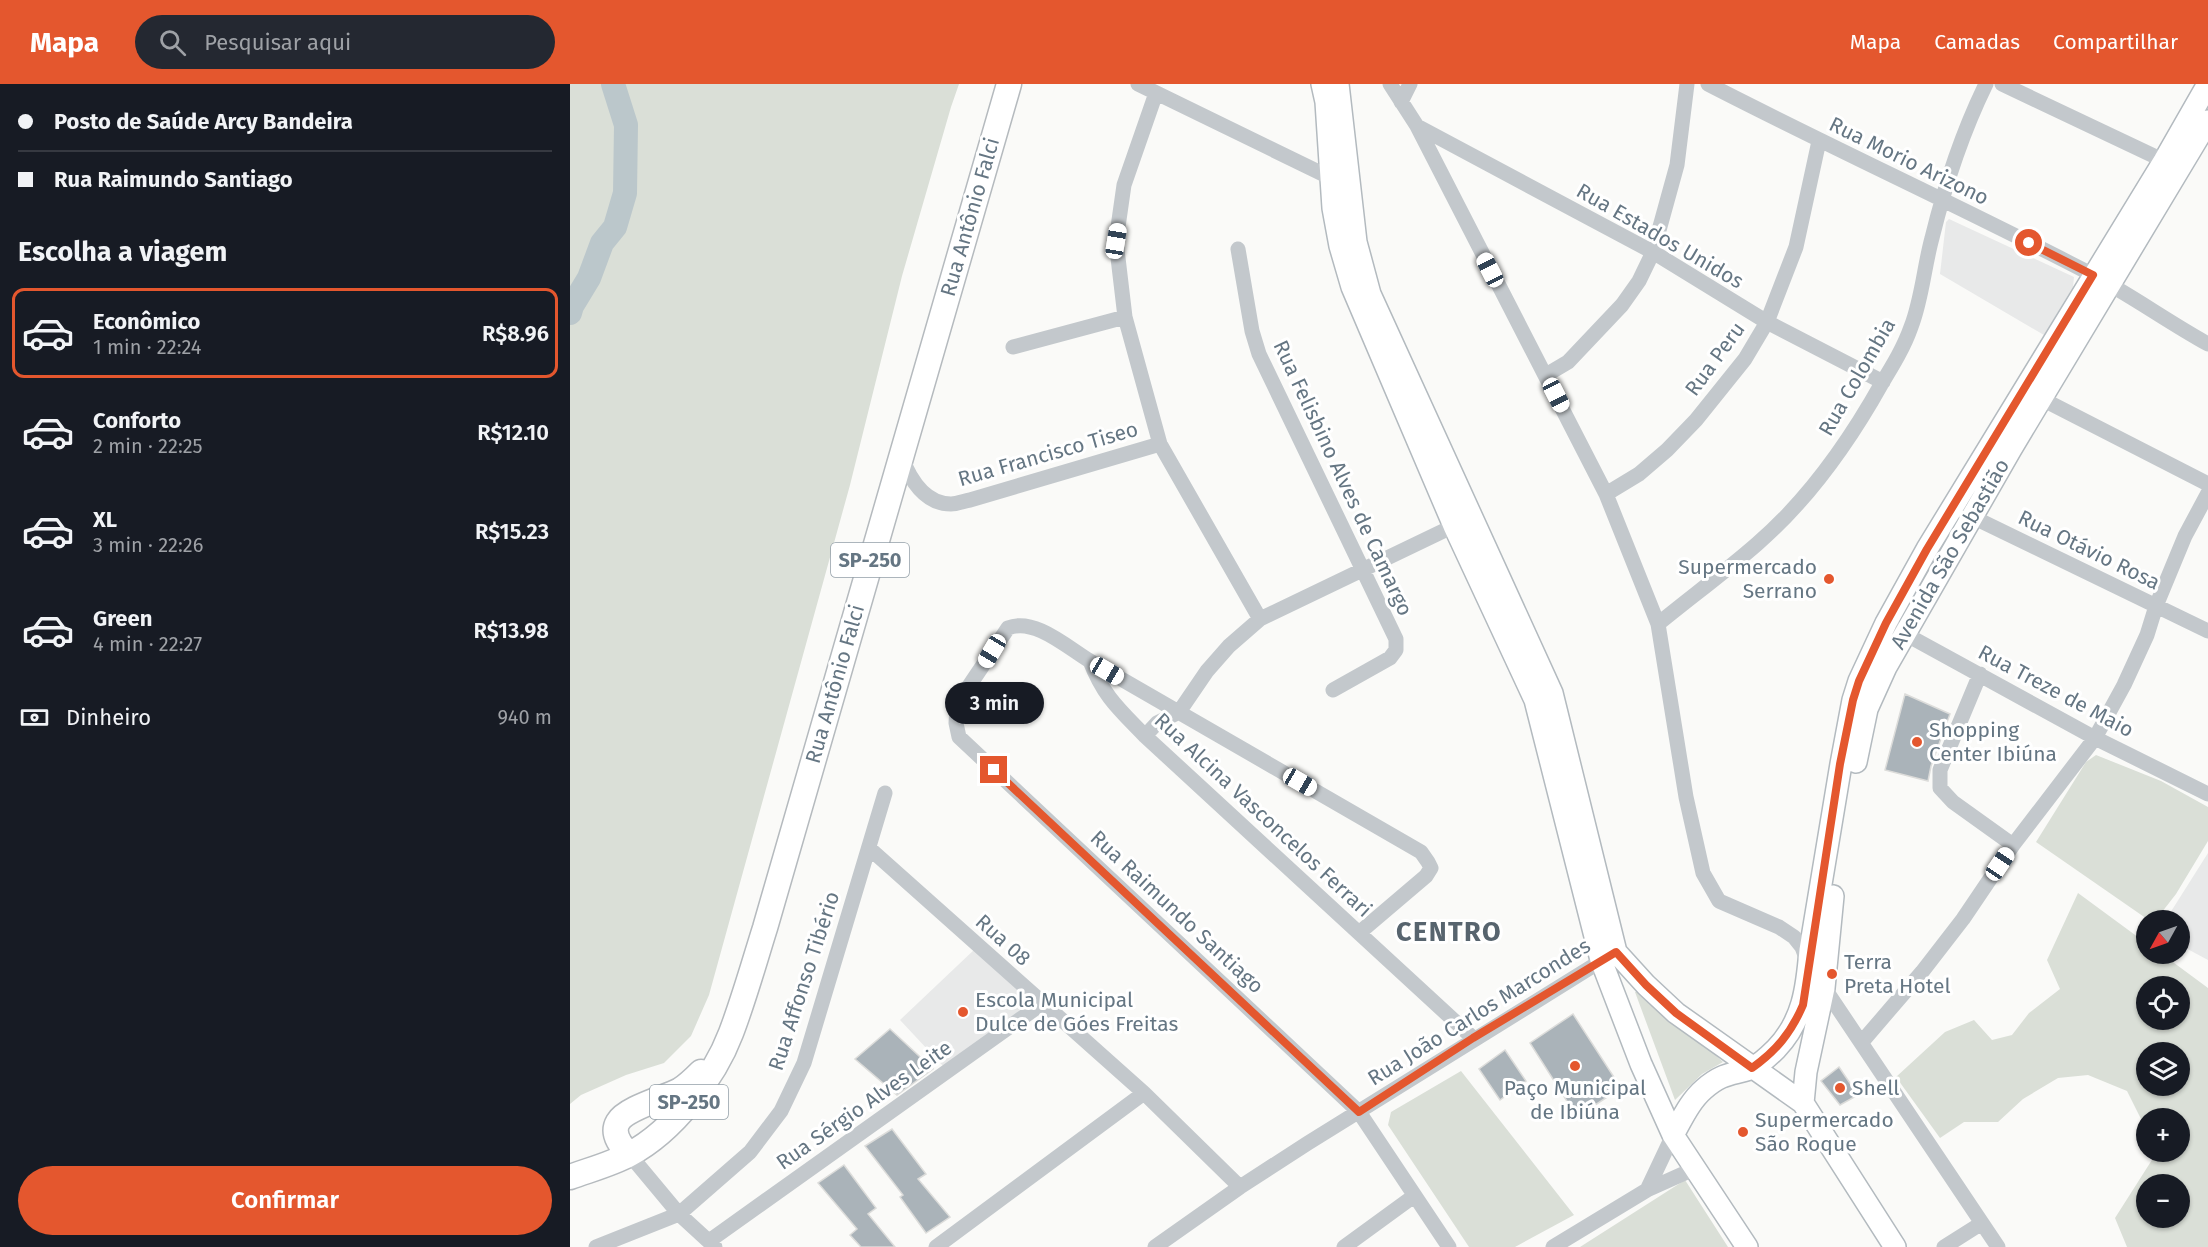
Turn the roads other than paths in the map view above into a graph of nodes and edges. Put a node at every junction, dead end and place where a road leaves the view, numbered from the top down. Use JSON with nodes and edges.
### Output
{"nodes":[{"id":1,"x":1008,"y":84,"type":"edge"},
{"id":2,"x":1138,"y":84,"type":"edge"},
{"id":3,"x":1322,"y":84,"type":"edge"},
{"id":4,"x":1338,"y":84,"type":"edge"},
{"id":5,"x":1390,"y":84,"type":"edge"},
{"id":6,"x":1410,"y":84,"type":"edge"},
{"id":7,"x":1687,"y":84,"type":"edge"},
{"id":8,"x":1708,"y":84,"type":"edge"},
{"id":9,"x":1986,"y":84,"type":"edge"},
{"id":10,"x":2002,"y":84,"type":"edge"},
{"id":11,"x":2206,"y":91,"type":"edge"},
{"id":12,"x":1156,"y":93,"type":"junction"},
{"id":13,"x":1401,"y":102,"type":"junction"},
{"id":14,"x":2208,"y":121,"type":"edge"},
{"id":15,"x":1417,"y":126,"type":"junction"},
{"id":16,"x":1819,"y":141,"type":"junction"},
{"id":17,"x":2171,"y":164,"type":"junction"},
{"id":18,"x":1339,"y":178,"type":"junction"},
{"id":19,"x":1943,"y":200,"type":"junction"},
{"id":20,"x":1238,"y":249,"type":"dead end"},
{"id":21,"x":1653,"y":252,"type":"junction"},
{"id":22,"x":2101,"y":280,"type":"junction"},
{"id":23,"x":1125,"y":317,"type":"junction"},
{"id":24,"x":1767,"y":322,"type":"junction"},
{"id":25,"x":2208,"y":344,"type":"edge"},
{"id":26,"x":1013,"y":348,"type":"dead end"},
{"id":27,"x":1546,"y":375,"type":"junction"},
{"id":28,"x":1883,"y":382,"type":"junction"},
{"id":29,"x":2042,"y":399,"type":"junction"},
{"id":30,"x":1160,"y":444,"type":"junction"},
{"id":31,"x":2002,"y":444,"type":"junction"},
{"id":32,"x":900,"y":454,"type":"junction"},
{"id":33,"x":2208,"y":484,"type":"edge"},
{"id":34,"x":2208,"y":493,"type":"edge"},
{"id":35,"x":1606,"y":494,"type":"junction"},
{"id":36,"x":1962,"y":511,"type":"junction"},
{"id":37,"x":1473,"y":517,"type":"junction"},
{"id":38,"x":1454,"y":526,"type":"junction"},
{"id":39,"x":1363,"y":569,"type":"junction"},
{"id":40,"x":2156,"y":606,"type":"junction"},
{"id":41,"x":1260,"y":619,"type":"junction"},
{"id":42,"x":1886,"y":623,"type":"junction"},
{"id":43,"x":1658,"y":624,"type":"junction"},
{"id":44,"x":2208,"y":631,"type":"edge"},
{"id":45,"x":1905,"y":633,"type":"junction"},
{"id":46,"x":1090,"y":661,"type":"junction"},
{"id":47,"x":1980,"y":674,"type":"junction"},
{"id":48,"x":1868,"y":684,"type":"junction"},
{"id":49,"x":1333,"y":690,"type":"dead end"},
{"id":50,"x":1543,"y":697,"type":"junction"},
{"id":51,"x":1179,"y":712,"type":"junction"},
{"id":52,"x":1145,"y":736,"type":"junction"},
{"id":53,"x":2095,"y":738,"type":"junction"},
{"id":54,"x":885,"y":793,"type":"dead end"},
{"id":55,"x":2208,"y":794,"type":"edge"},
{"id":56,"x":2013,"y":845,"type":"junction"},
{"id":57,"x":869,"y":848,"type":"junction"},
{"id":58,"x":1359,"y":933,"type":"junction"},
{"id":59,"x":1608,"y":956,"type":"junction"},
{"id":60,"x":1809,"y":965,"type":"junction"},
{"id":61,"x":1824,"y":988,"type":"junction"},
{"id":62,"x":1043,"y":1003,"type":"junction"},
{"id":63,"x":730,"y":1035,"type":"junction"},
{"id":64,"x":1473,"y":1038,"type":"junction"},
{"id":65,"x":1861,"y":1043,"type":"junction"},
{"id":66,"x":1752,"y":1068,"type":"junction"},
{"id":67,"x":1144,"y":1093,"type":"junction"},
{"id":68,"x":1803,"y":1103,"type":"junction"},
{"id":69,"x":1359,"y":1112,"type":"junction"},
{"id":70,"x":1673,"y":1135,"type":"junction"},
{"id":71,"x":629,"y":1154,"type":"junction"},
{"id":72,"x":1696,"y":1168,"type":"junction"},
{"id":73,"x":570,"y":1177,"type":"edge"},
{"id":74,"x":1240,"y":1187,"type":"junction"},
{"id":75,"x":1647,"y":1190,"type":"junction"},
{"id":76,"x":1414,"y":1196,"type":"junction"},
{"id":77,"x":679,"y":1214,"type":"junction"},
{"id":78,"x":1982,"y":1222,"type":"junction"},
{"id":79,"x":712,"y":1244,"type":"edge"},
{"id":80,"x":596,"y":1247,"type":"edge"},
{"id":81,"x":936,"y":1247,"type":"edge"},
{"id":82,"x":1155,"y":1247,"type":"edge"},
{"id":83,"x":1344,"y":1247,"type":"edge"},
{"id":84,"x":1449,"y":1247,"type":"edge"},
{"id":85,"x":1553,"y":1247,"type":"edge"},
{"id":86,"x":1747,"y":1247,"type":"edge"},
{"id":87,"x":1895,"y":1247,"type":"edge"},
{"id":88,"x":1944,"y":1247,"type":"edge"},
{"id":89,"x":1998,"y":1247,"type":"edge"}],
"edges":[{"from":1,"to":32,"type":"main road","name":"Rua Antônio Falci","number":"SP-250"},
{"from":2,"to":12,"type":"street"},
{"from":3,"to":18,"type":"main road"},
{"from":4,"to":18,"type":"main road"},
{"from":5,"to":13,"type":"street"},
{"from":6,"to":13,"type":"street"},
{"from":7,"to":21,"type":"street"},
{"from":8,"to":16,"type":"street","name":"Rua Morio Arizono"},
{"from":9,"to":19,"type":"street","name":"Rua Colombia"},
{"from":10,"to":17,"type":"street"},
{"from":11,"to":17,"type":"main road","name":"Avenida São Sebastião"},
{"from":12,"to":18,"type":"street"},
{"from":12,"to":23,"type":"street"},
{"from":13,"to":15,"type":"street"},
{"from":14,"to":17,"type":"main road","name":"Avenida São Sebastião"},
{"from":15,"to":21,"type":"street","name":"Rua Estados Unidos"},
{"from":15,"to":27,"type":"street"},
{"from":16,"to":19,"type":"street","name":"Rua Morio Arizono"},
{"from":16,"to":24,"type":"street","name":"Rua Peru"},
{"from":17,"to":22,"type":"main road","name":"Avenida São Sebastião"},
{"from":18,"to":37,"type":"main road"},
{"from":18,"to":38,"type":"main road"},
{"from":19,"to":22,"type":"street","name":"Rua Morio Arizono"},
{"from":19,"to":28,"type":"street","name":"Rua Colombia"},
{"from":20,"to":39,"type":"street","name":"Rua Felisbino Alves de Camargo"},
{"from":21,"to":24,"type":"street","name":"Rua Estados Unidos"},
{"from":21,"to":27,"type":"street"},
{"from":22,"to":25,"type":"street","name":"Rua Morio Arizono"},
{"from":22,"to":29,"type":"main road","name":"Avenida São Sebastião"},
{"from":22,"to":31,"type":"main road","name":"Avenida São Sebastião"},
{"from":23,"to":26,"type":"street"},
{"from":23,"to":30,"type":"street"},
{"from":24,"to":28,"type":"street","name":"Rua Estados Unidos"},
{"from":24,"to":35,"type":"street","name":"Rua Peru"},
{"from":27,"to":35,"type":"street"},
{"from":28,"to":43,"type":"street","name":"Rua Colombia"},
{"from":29,"to":31,"type":"main road","name":"Avenida São Sebastião"},
{"from":29,"to":33,"type":"street"},
{"from":30,"to":32,"type":"street","name":"Rua Francisco Tiseo"},
{"from":30,"to":41,"type":"street"},
{"from":31,"to":36,"type":"main road","name":"Avenida São Sebastião"},
{"from":32,"to":63,"type":"main road","name":"Rua Antônio Falci","number":"SP-250"},
{"from":34,"to":40,"type":"street"},
{"from":35,"to":43,"type":"street"},
{"from":36,"to":40,"type":"street","name":"Rua Otávio Rosa"},
{"from":36,"to":42,"type":"main road","name":"Avenida São Sebastião"},
{"from":36,"to":45,"type":"main road","name":"Avenida São Sebastião"},
{"from":37,"to":38,"type":"street"},
{"from":37,"to":50,"type":"main road"},
{"from":38,"to":39,"type":"street"},
{"from":38,"to":50,"type":"main road"},
{"from":39,"to":41,"type":"street"},
{"from":39,"to":49,"type":"street","name":"Rua Felisbino Alves de Camargo"},
{"from":40,"to":44,"type":"street","name":"Rua Otávio Rosa"},
{"from":40,"to":53,"type":"street"},
{"from":41,"to":51,"type":"street"},
{"from":42,"to":45,"type":"street","name":"Rua Treze de Maio"},
{"from":42,"to":48,"type":"main road","name":"Avenida São Sebastião"},
{"from":43,"to":60,"type":"street"},
{"from":45,"to":47,"type":"street","name":"Rua Treze de Maio"},
{"from":45,"to":48,"type":"main road","name":"Avenida São Sebastião"},
{"from":46,"to":51,"type":"street"},
{"from":46,"to":52,"type":"street","name":"Rua Alcina Vasconcelos Ferrari"},
{"from":46,"to":69,"type":"street","name":"Rua Raimundo Santiago"},
{"from":47,"to":53,"type":"street","name":"Rua Treze de Maio"},
{"from":47,"to":56,"type":"street"},
{"from":48,"to":60,"type":"main road","name":"Avenida São Sebastião"},
{"from":48,"to":61,"type":"main road","name":"Avenida São Sebastião"},
{"from":50,"to":59,"type":"main road"},
{"from":51,"to":52,"type":"street"},
{"from":51,"to":58,"type":"street"},
{"from":52,"to":58,"type":"street","name":"Rua Alcina Vasconcelos Ferrari"},
{"from":53,"to":55,"type":"street","name":"Rua Treze de Maio"},
{"from":53,"to":56,"type":"street"},
{"from":54,"to":57,"type":"street","name":"Rua Affonso Tibério"},
{"from":56,"to":65,"type":"street"},
{"from":57,"to":62,"type":"street","name":"Rua 08"},
{"from":57,"to":77,"type":"street","name":"Rua Affonso Tibério"},
{"from":58,"to":64,"type":"street","name":"Rua Alcina Vasconcelos Ferrari"},
{"from":59,"to":64,"type":"street","name":"Rua João Carlos Marcondes"},
{"from":59,"to":66,"type":"main road"},
{"from":59,"to":70,"type":"main road"},
{"from":60,"to":61,"type":"street"},
{"from":60,"to":66,"type":"main road","name":"Avenida São Sebastião"},
{"from":61,"to":65,"type":"street"},
{"from":61,"to":68,"type":"main road","name":"Avenida São Sebastião"},
{"from":62,"to":67,"type":"street","name":"Rua 08"},
{"from":62,"to":79,"type":"street","name":"Rua Sérgio Alves Leite"},
{"from":63,"to":71,"type":"main road","name":"Rua Antônio Falci","number":"SP-250"},
{"from":63,"to":71,"type":"main road"},
{"from":64,"to":69,"type":"street","name":"Rua João Carlos Marcondes"},
{"from":65,"to":78,"type":"street"},
{"from":66,"to":68,"type":"main road"},
{"from":66,"to":70,"type":"main road"},
{"from":67,"to":74,"type":"street","name":"Rua 08"},
{"from":67,"to":81,"type":"street"},
{"from":68,"to":87,"type":"main road"},
{"from":69,"to":74,"type":"street","name":"Rua João Carlos Marcondes"},
{"from":69,"to":76,"type":"street","name":"Rua Raimundo Santiago"},
{"from":70,"to":72,"type":"main road"},
{"from":70,"to":75,"type":"street"},
{"from":71,"to":73,"type":"main road","name":"Rua Antônio Falci","number":"SP-250"},
{"from":71,"to":77,"type":"street"},
{"from":72,"to":75,"type":"street"},
{"from":72,"to":86,"type":"main road"},
{"from":74,"to":82,"type":"street","name":"Rua João Carlos Marcondes"},
{"from":75,"to":85,"type":"street"},
{"from":76,"to":83,"type":"street"},
{"from":76,"to":84,"type":"street","name":"Rua Raimundo Santiago"},
{"from":77,"to":79,"type":"street"},
{"from":77,"to":80,"type":"street","name":"Rua Affonso Tibério"},
{"from":78,"to":88,"type":"street"},
{"from":78,"to":89,"type":"street"}]}
